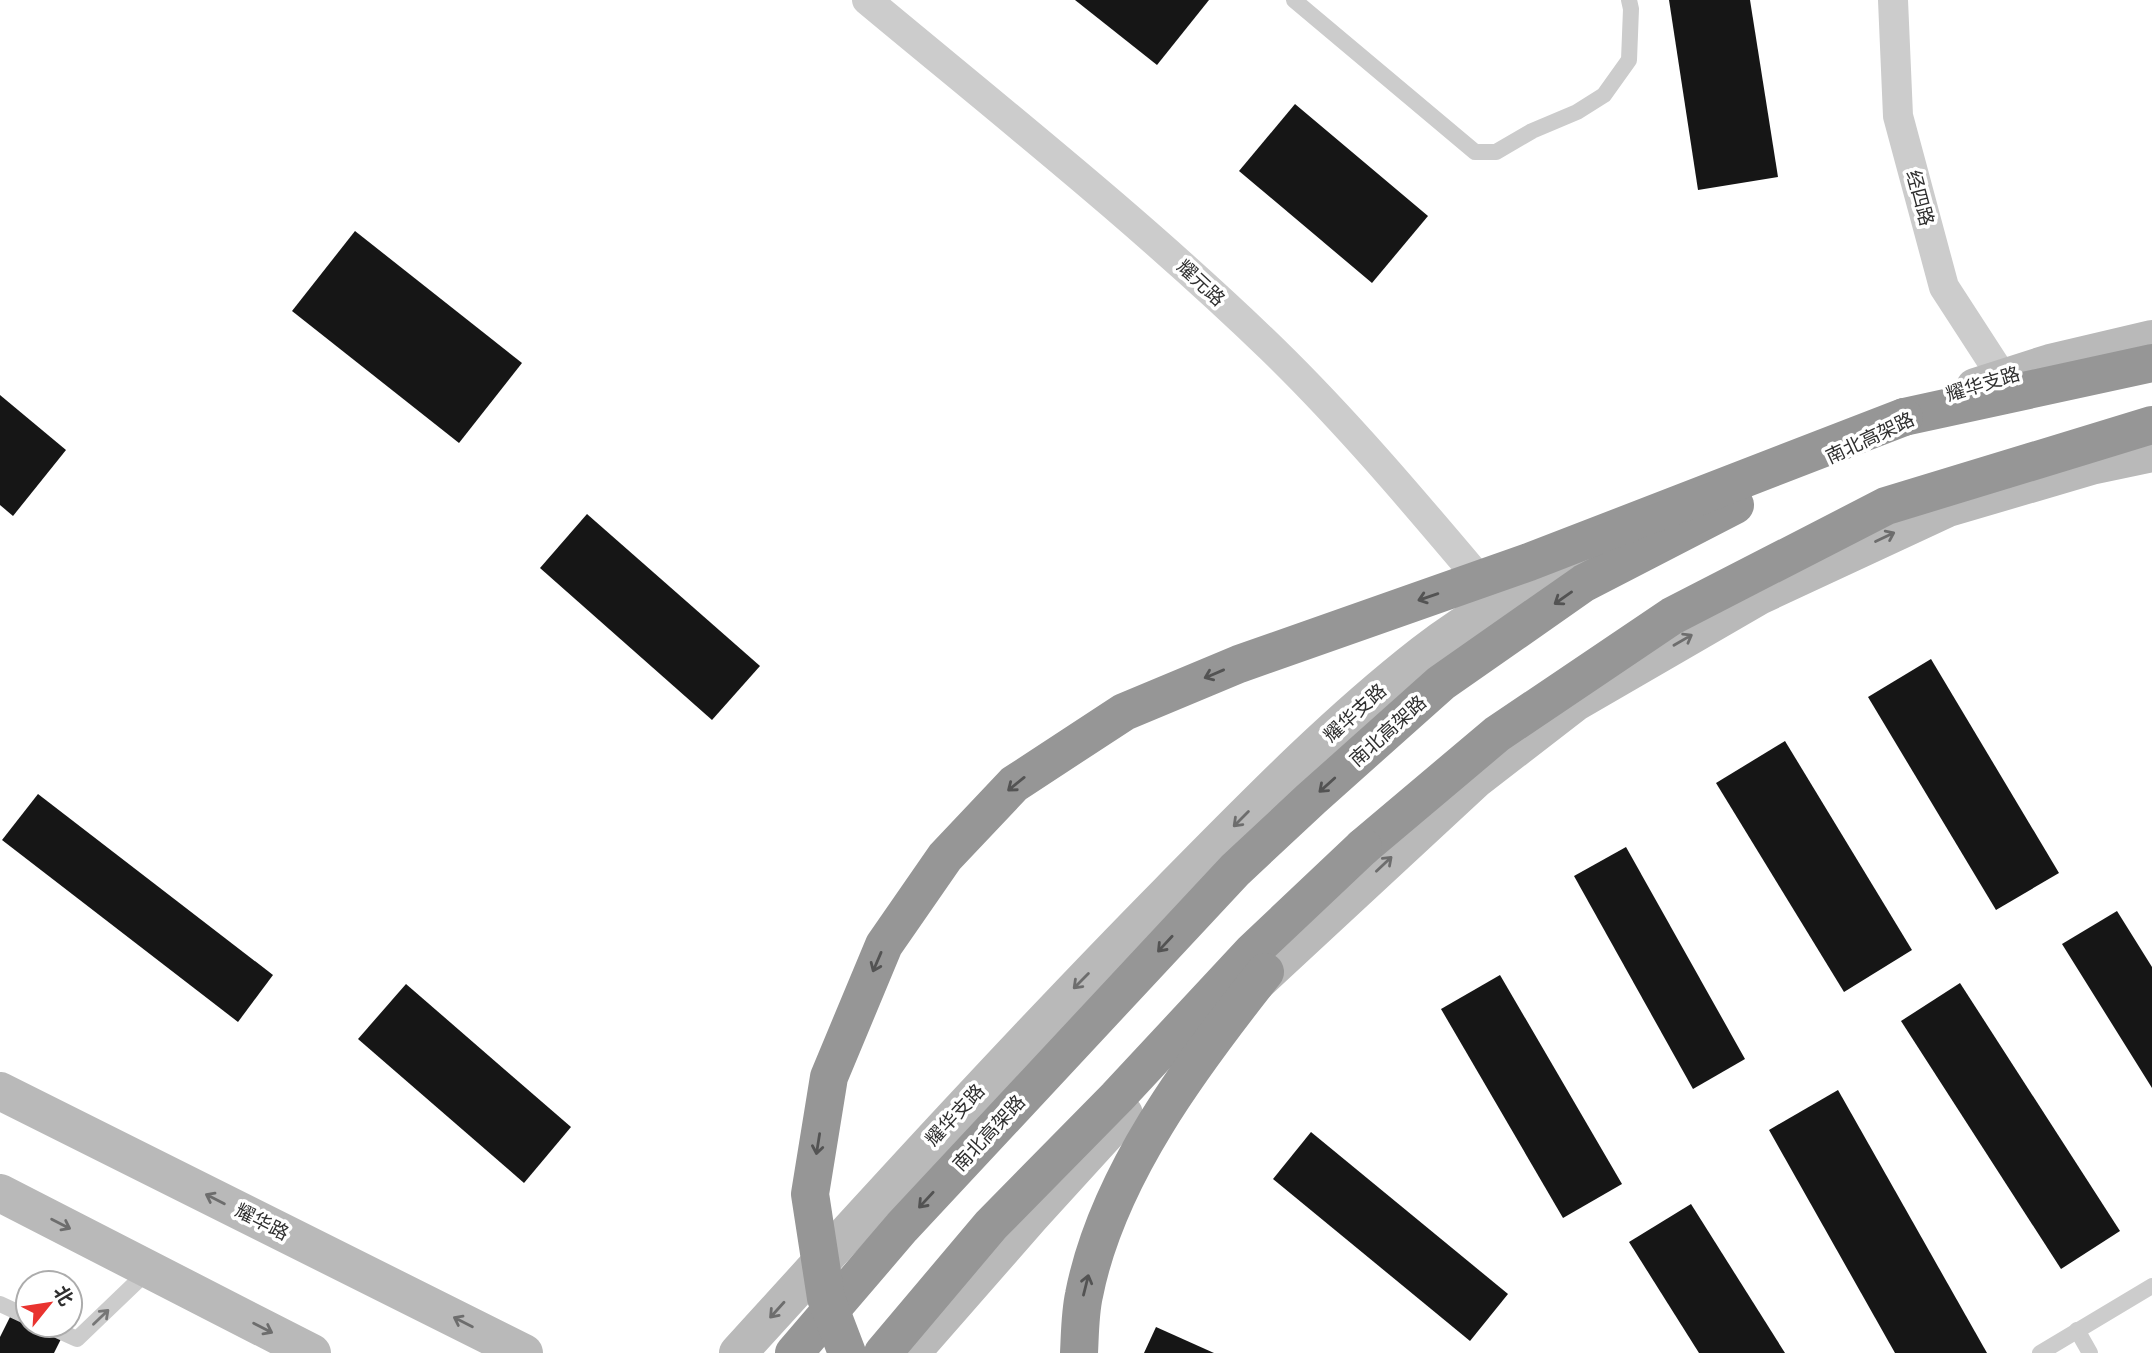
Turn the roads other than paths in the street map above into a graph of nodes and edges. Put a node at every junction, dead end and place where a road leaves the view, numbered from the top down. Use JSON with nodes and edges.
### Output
{"nodes":[{"id":1,"x":867,"y":0,"type":"edge"},
{"id":2,"x":1294,"y":0,"type":"edge"},
{"id":3,"x":1629,"y":0,"type":"edge"},
{"id":4,"x":1893,"y":0,"type":"edge"},
{"id":5,"x":2152,"y":339,"type":"edge"},
{"id":6,"x":2152,"y":363,"type":"edge"},
{"id":7,"x":2003,"y":378,"type":"junction"},
{"id":8,"x":1904,"y":417,"type":"junction"},
{"id":9,"x":2152,"y":425,"type":"edge"},
{"id":10,"x":2152,"y":453,"type":"edge"},
{"id":11,"x":1499,"y":602,"type":"junction"},
{"id":12,"x":1363,"y":847,"type":"junction"},
{"id":13,"x":0,"y":1091,"type":"edge"},
{"id":14,"x":0,"y":1193,"type":"edge"},
{"id":15,"x":149,"y":1270,"type":"junction"},
{"id":16,"x":2152,"y":1286,"type":"edge"},
{"id":17,"x":2077,"y":1330,"type":"junction"},
{"id":18,"x":84,"y":1332,"type":"edge"},
{"id":19,"x":312,"y":1353,"type":"edge"},
{"id":20,"x":524,"y":1353,"type":"edge"},
{"id":21,"x":738,"y":1353,"type":"edge"},
{"id":22,"x":794,"y":1353,"type":"edge"},
{"id":23,"x":847,"y":1353,"type":"edge"},
{"id":24,"x":883,"y":1353,"type":"edge"},
{"id":25,"x":911,"y":1353,"type":"edge"},
{"id":26,"x":1079,"y":1353,"type":"edge"},
{"id":27,"x":2040,"y":1353,"type":"edge"},
{"id":28,"x":2090,"y":1353,"type":"edge"}],
"edges":[{"from":1,"to":11,"type":"street","name":"耀元路"},
{"from":2,"to":3,"type":"lane"},
{"from":4,"to":7,"type":"street","name":"经四路"},
{"from":5,"to":7,"type":"street","name":"耀华支路"},
{"from":6,"to":8,"type":"highway","name":"南北高架路"},
{"from":7,"to":11,"type":"street","name":"耀华支路"},
{"from":8,"to":22,"type":"highway","name":"南北高架路","one_way":true,"bridge":true},
{"from":8,"to":23,"type":"highway","one_way":true,"bridge":true},
{"from":9,"to":12,"type":"highway"},
{"from":25,"to":10,"type":"street","one_way":true},
{"from":11,"to":21,"type":"street","name":"耀华支路","one_way":true},
{"from":12,"to":24,"type":"highway","bridge":true},
{"from":26,"to":12,"type":"highway","one_way":true,"bridge":true},
{"from":20,"to":13,"type":"street","name":"耀华路","one_way":true},
{"from":14,"to":15,"type":"street","one_way":true},
{"from":18,"to":15,"type":"lane","one_way":true},
{"from":15,"to":19,"type":"street","one_way":true},
{"from":16,"to":17,"type":"lane"},
{"from":17,"to":27,"type":"lane"},
{"from":17,"to":28,"type":"lane"}]}
